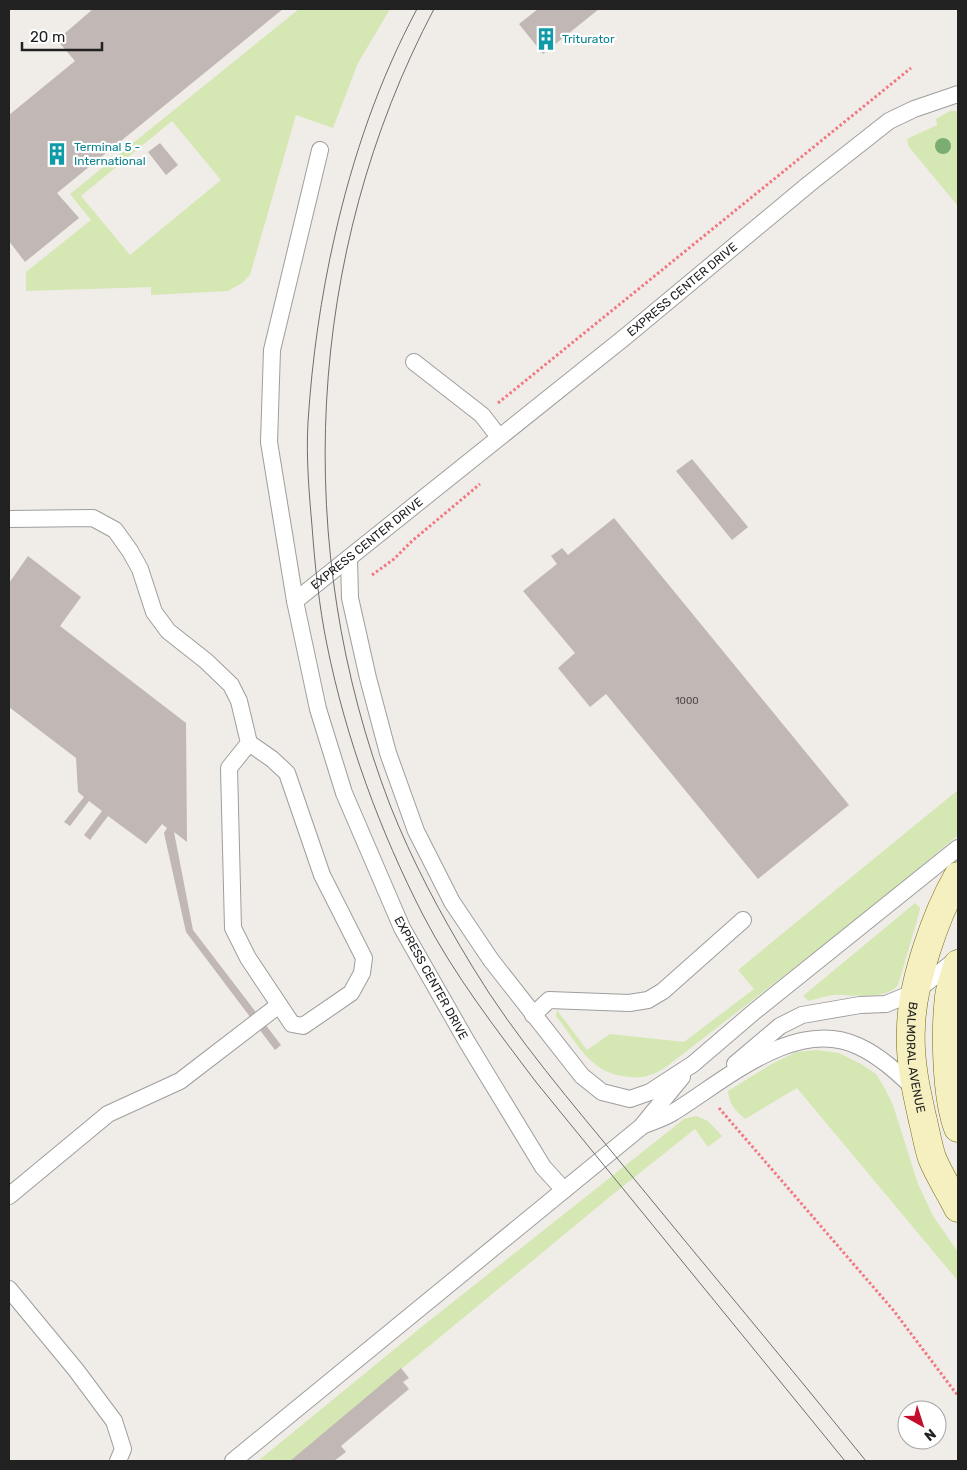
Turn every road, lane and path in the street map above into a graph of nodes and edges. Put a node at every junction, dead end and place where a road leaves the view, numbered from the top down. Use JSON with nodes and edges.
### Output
{"nodes":[{"id":1,"x":911,"y":68,"type":"dead end"},
{"id":2,"x":958,"y":94,"type":"edge"},
{"id":3,"x":320,"y":150,"type":"dead end"},
{"id":4,"x":414,"y":362,"type":"dead end"},
{"id":5,"x":482,"y":415,"type":"junction"},
{"id":6,"x":499,"y":437,"type":"junction"},
{"id":7,"x":484,"y":480,"type":"dead end"},
{"id":8,"x":9,"y":519,"type":"edge"},
{"id":9,"x":349,"y":559,"type":"junction"},
{"id":10,"x":350,"y":591,"type":"junction"},
{"id":11,"x":295,"y":601,"type":"junction"},
{"id":12,"x":249,"y":743,"type":"junction"},
{"id":13,"x":958,"y":848,"type":"edge"},
{"id":14,"x":958,"y":876,"type":"edge"},
{"id":15,"x":743,"y":920,"type":"dead end"},
{"id":16,"x":958,"y":958,"type":"edge"},
{"id":17,"x":958,"y":964,"type":"edge"},
{"id":18,"x":915,"y":992,"type":"junction"},
{"id":19,"x":279,"y":1005,"type":"junction"},
{"id":20,"x":533,"y":1015,"type":"junction"},
{"id":21,"x":693,"y":1064,"type":"junction"},
{"id":22,"x":705,"y":1090,"type":"junction"},
{"id":23,"x":916,"y":1090,"type":"junction"},
{"id":24,"x":641,"y":1127,"type":"junction"},
{"id":25,"x":958,"y":1128,"type":"edge"},
{"id":26,"x":564,"y":1190,"type":"junction"},
{"id":27,"x":9,"y":1196,"type":"edge"},
{"id":28,"x":958,"y":1208,"type":"edge"},
{"id":29,"x":9,"y":1289,"type":"edge"},
{"id":30,"x":958,"y":1396,"type":"edge"},
{"id":31,"x":118,"y":1461,"type":"edge"},
{"id":32,"x":233,"y":1461,"type":"edge"}],
"edges":[{"from":1,"to":5,"type":"path"},
{"from":2,"to":6,"type":"lane","name":"EXPRESS CENTER DRIVE"},
{"from":3,"to":11,"type":"lane"},
{"from":4,"to":5,"type":"lane"},
{"from":5,"to":6,"type":"lane"},
{"from":6,"to":9,"type":"lane","name":"EXPRESS CENTER DRIVE"},
{"from":7,"to":10,"type":"path"},
{"from":8,"to":12,"type":"lane"},
{"from":9,"to":10,"type":"lane"},
{"from":9,"to":11,"type":"lane","name":"EXPRESS CENTER DRIVE"},
{"from":10,"to":20,"type":"lane"},
{"from":11,"to":26,"type":"lane","name":"EXPRESS CENTER DRIVE"},
{"from":12,"to":19,"type":"lane"},
{"from":12,"to":19,"type":"lane"},
{"from":13,"to":21,"type":"lane"},
{"from":14,"to":18,"type":"street","name":"BALMORAL AVENUE"},
{"from":15,"to":20,"type":"lane"},
{"from":16,"to":18,"type":"lane"},
{"from":17,"to":25,"type":"street"},
{"from":18,"to":22,"type":"lane"},
{"from":18,"to":23,"type":"street","name":"BALMORAL AVENUE"},
{"from":19,"to":27,"type":"lane"},
{"from":20,"to":21,"type":"lane"},
{"from":21,"to":24,"type":"lane"},
{"from":22,"to":23,"type":"lane"},
{"from":22,"to":24,"type":"lane"},
{"from":22,"to":30,"type":"path"},
{"from":23,"to":28,"type":"street","name":"BALMORAL AVENUE"},
{"from":24,"to":26,"type":"lane"},
{"from":26,"to":32,"type":"lane"},
{"from":29,"to":31,"type":"lane"}]}
